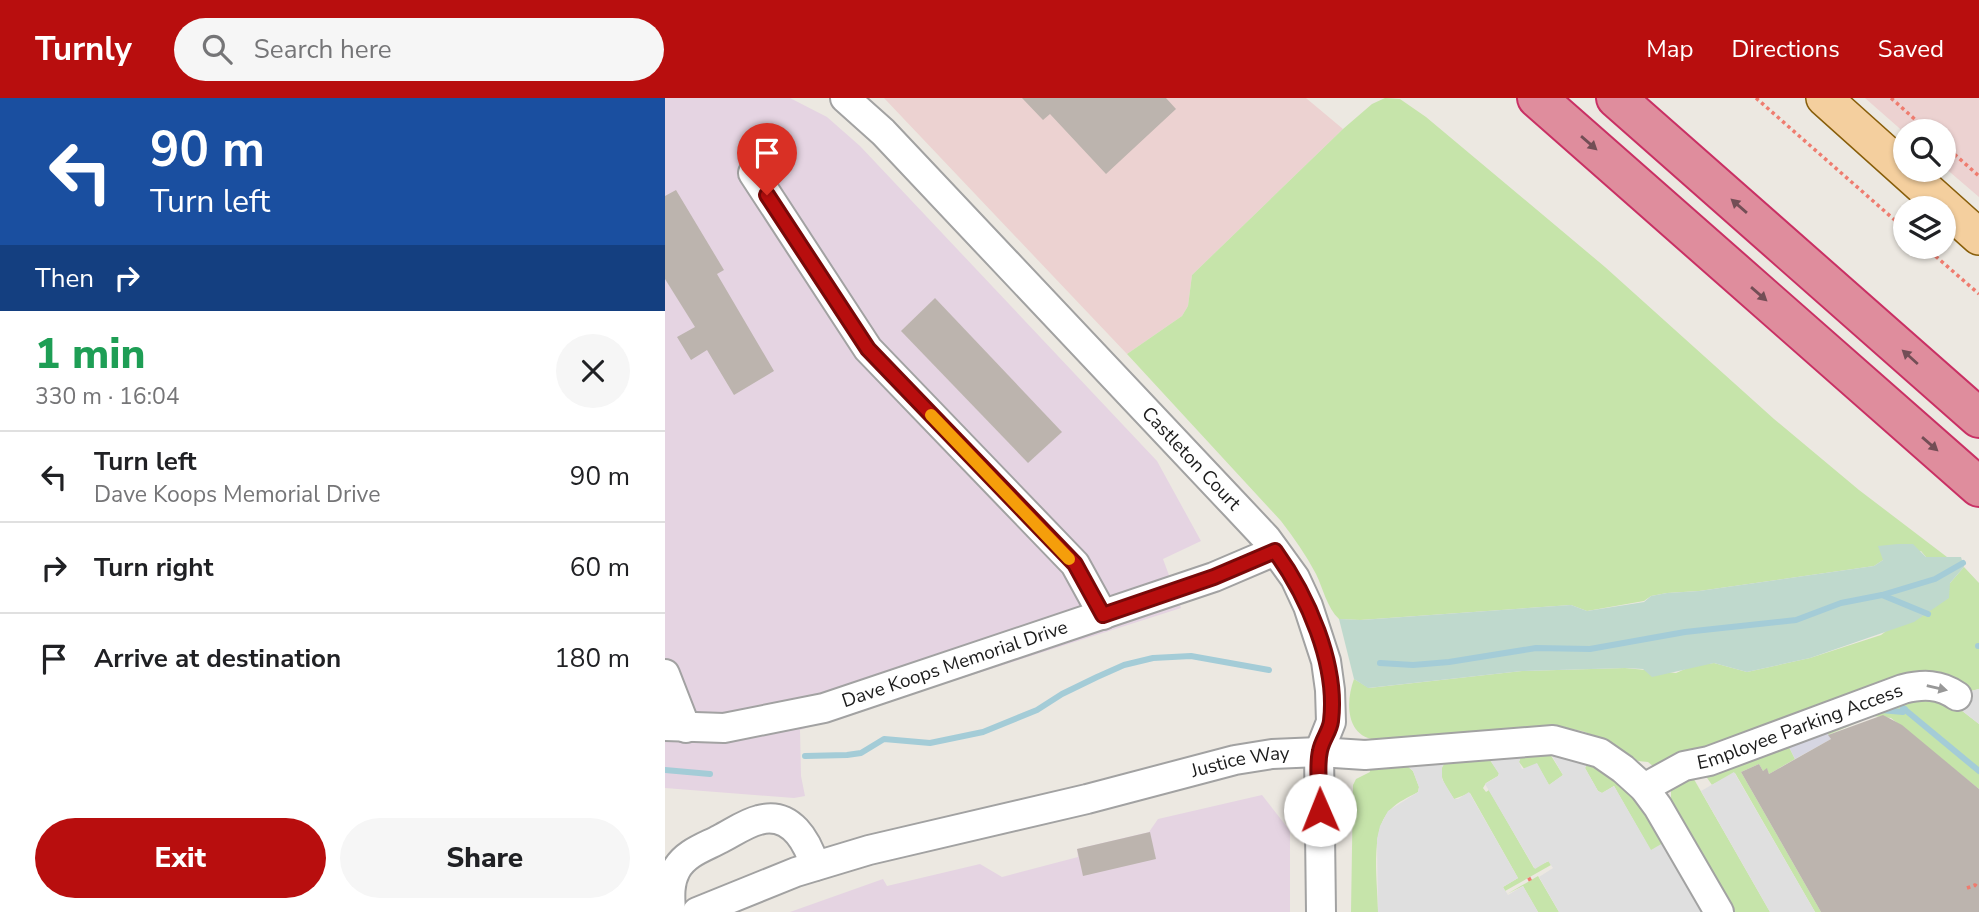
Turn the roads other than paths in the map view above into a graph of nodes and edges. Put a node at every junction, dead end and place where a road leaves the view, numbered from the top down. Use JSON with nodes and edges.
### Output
{"nodes":[{"id":1,"x":845,"y":98,"type":"edge"},
{"id":2,"x":1537,"y":98,"type":"edge"},
{"id":3,"x":1616,"y":98,"type":"edge"},
{"id":4,"x":1823,"y":98,"type":"edge"},
{"id":5,"x":753,"y":173,"type":"dead end"},
{"id":6,"x":1979,"y":237,"type":"edge"},
{"id":7,"x":1979,"y":418,"type":"edge"},
{"id":8,"x":1979,"y":487,"type":"edge"},
{"id":9,"x":1275,"y":551,"type":"junction"},
{"id":10,"x":1103,"y":615,"type":"junction"},
{"id":11,"x":665,"y":674,"type":"edge"},
{"id":12,"x":1957,"y":696,"type":"dead end"},
{"id":13,"x":676,"y":727,"type":"edge"},
{"id":14,"x":1319,"y":752,"type":"junction"},
{"id":15,"x":1644,"y":788,"type":"junction"},
{"id":16,"x":815,"y":866,"type":"junction"},
{"id":17,"x":671,"y":912,"type":"edge"},
{"id":18,"x":697,"y":912,"type":"edge"},
{"id":19,"x":1321,"y":912,"type":"edge"},
{"id":20,"x":1719,"y":912,"type":"edge"}],
"edges":[{"from":1,"to":9,"type":"street","name":"Castleton Court"},
{"from":2,"to":8,"type":"highway","one_way":true},
{"from":7,"to":3,"type":"highway","one_way":true},
{"from":4,"to":6,"type":"main road"},
{"from":5,"to":10,"type":"street"},
{"from":9,"to":10,"type":"street","name":"Dave Koops Memorial Drive"},
{"from":9,"to":14,"type":"street","name":"Castleton Court"},
{"from":10,"to":13,"type":"street","name":"Dave Koops Memorial Drive"},
{"from":11,"to":13,"type":"street"},
{"from":15,"to":12,"type":"street","name":"Employee Parking Access","one_way":true},
{"from":14,"to":15,"type":"street","name":"Justice Way"},
{"from":14,"to":16,"type":"street","name":"Justice Way"},
{"from":14,"to":19,"type":"street","name":"Castleton Court"},
{"from":15,"to":20,"type":"street","name":"Justice Way"},
{"from":16,"to":17,"type":"street"},
{"from":16,"to":18,"type":"street","name":"Justice Way"}]}
